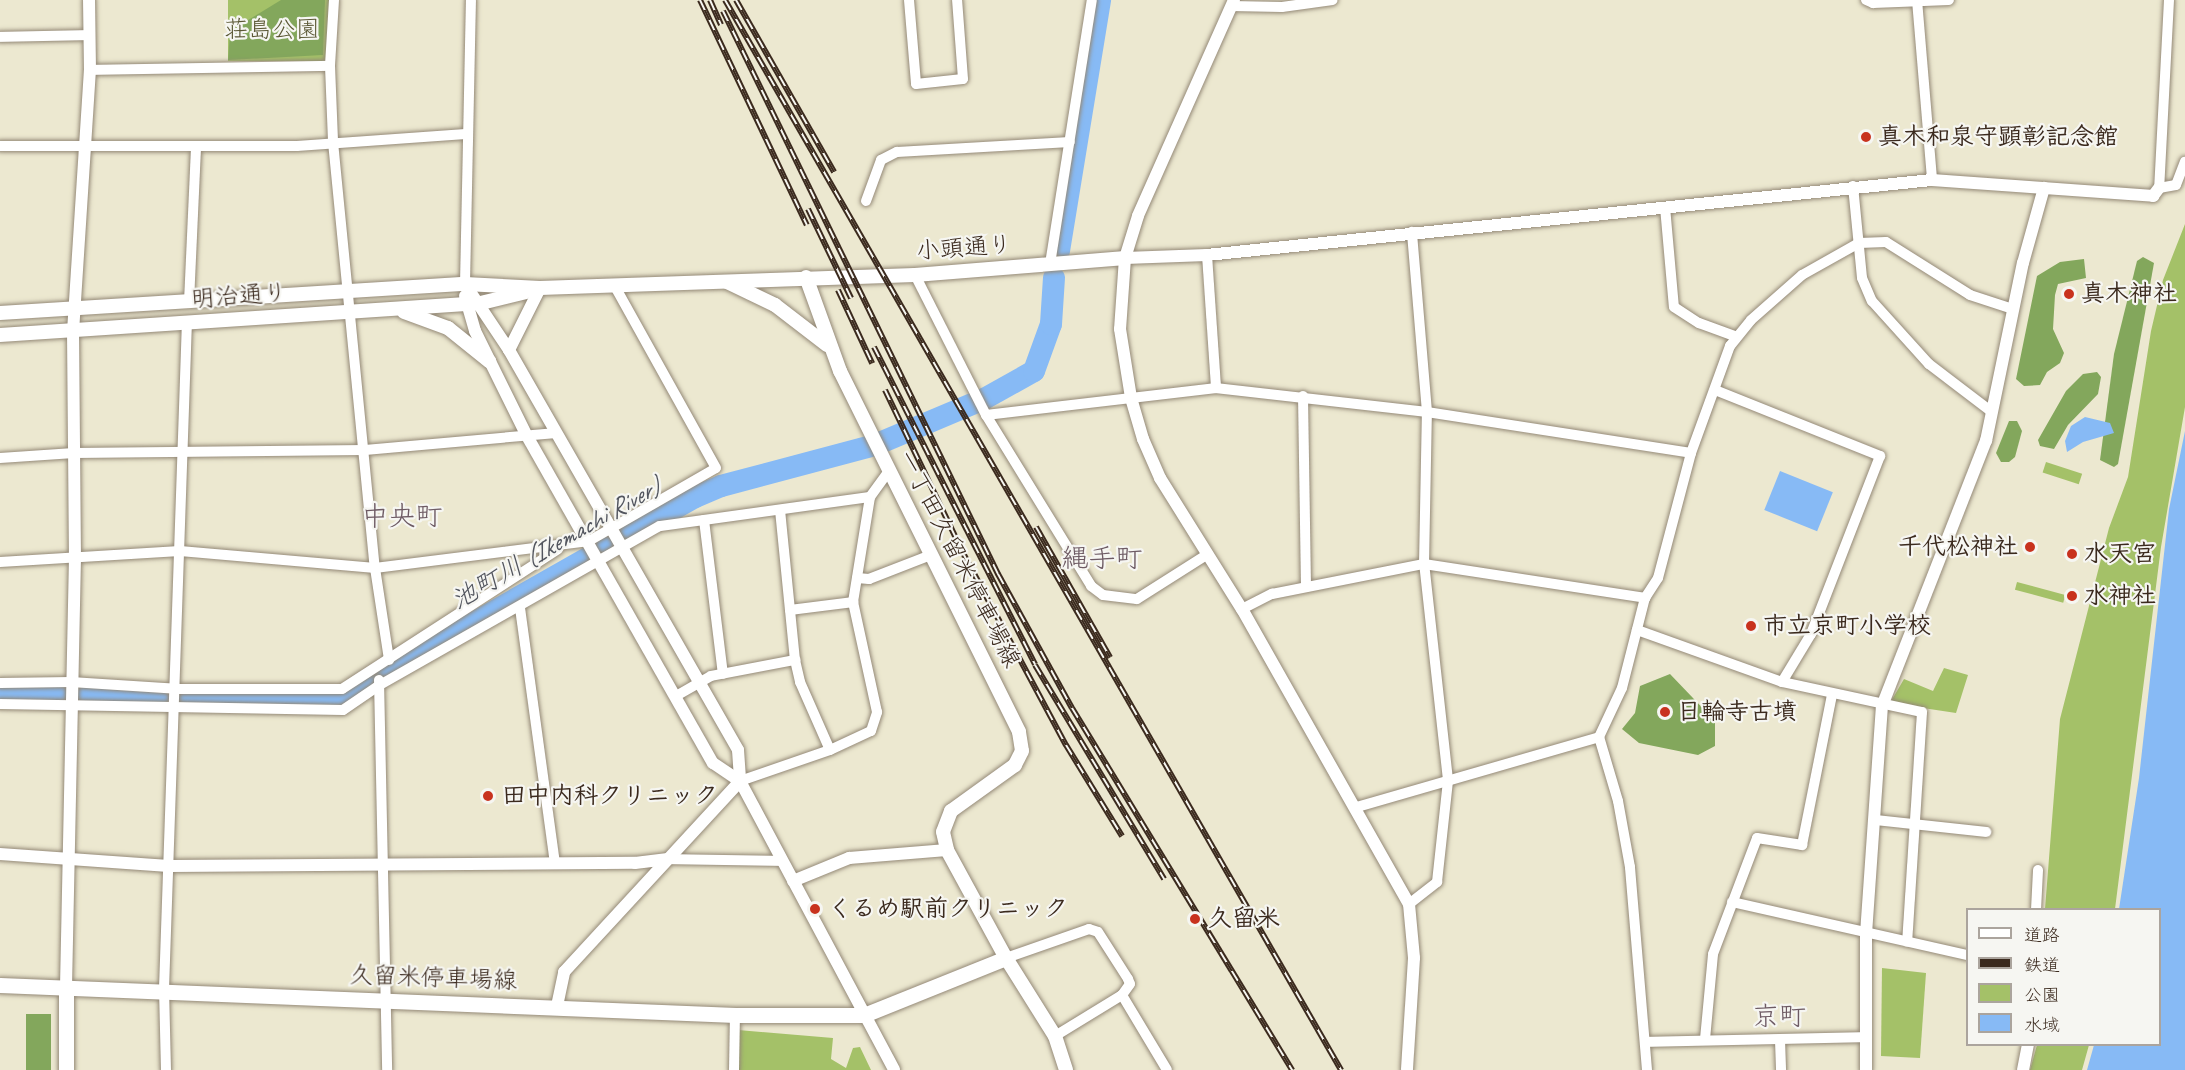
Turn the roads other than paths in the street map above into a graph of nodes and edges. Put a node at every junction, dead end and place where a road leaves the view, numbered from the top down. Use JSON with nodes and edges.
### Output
{"nodes":[{"id":1,"x":89,"y":0,"type":"edge"},
{"id":2,"x":334,"y":0,"type":"edge"},
{"id":3,"x":471,"y":0,"type":"edge"},
{"id":4,"x":909,"y":0,"type":"edge"},
{"id":5,"x":957,"y":0,"type":"edge"},
{"id":6,"x":1092,"y":0,"type":"edge"},
{"id":7,"x":1333,"y":0,"type":"edge"},
{"id":8,"x":1866,"y":0,"type":"edge"},
{"id":9,"x":1949,"y":0,"type":"edge"},
{"id":10,"x":2169,"y":0,"type":"edge"},
{"id":11,"x":1917,"y":2,"type":"edge"},
{"id":12,"x":1232,"y":3,"type":"edge"},
{"id":13,"x":87,"y":35,"type":"junction"},
{"id":14,"x":0,"y":37,"type":"edge"},
{"id":15,"x":330,"y":66,"type":"junction"},
{"id":16,"x":90,"y":70,"type":"junction"},
{"id":17,"x":466,"y":134,"type":"junction"},
{"id":18,"x":333,"y":142,"type":"junction"},
{"id":19,"x":1070,"y":142,"type":"junction"},
{"id":20,"x":0,"y":146,"type":"edge"},
{"id":21,"x":84,"y":147,"type":"junction"},
{"id":22,"x":196,"y":148,"type":"junction"},
{"id":23,"x":2185,"y":162,"type":"edge"},
{"id":24,"x":1932,"y":180,"type":"junction"},
{"id":25,"x":1853,"y":186,"type":"junction"},
{"id":26,"x":2044,"y":188,"type":"junction"},
{"id":27,"x":2159,"y":188,"type":"junction"},
{"id":28,"x":866,"y":201,"type":"dead end"},
{"id":29,"x":1665,"y":207,"type":"junction"},
{"id":30,"x":1412,"y":232,"type":"junction"},
{"id":31,"x":1859,"y":243,"type":"junction"},
{"id":32,"x":1207,"y":255,"type":"junction"},
{"id":33,"x":1125,"y":258,"type":"junction"},
{"id":34,"x":1050,"y":264,"type":"junction"},
{"id":35,"x":915,"y":274,"type":"junction"},
{"id":36,"x":806,"y":277,"type":"junction"},
{"id":37,"x":722,"y":280,"type":"junction"},
{"id":38,"x":465,"y":284,"type":"junction"},
{"id":39,"x":614,"y":285,"type":"junction"},
{"id":40,"x":540,"y":288,"type":"junction"},
{"id":41,"x":346,"y":293,"type":"junction"},
{"id":42,"x":189,"y":302,"type":"junction"},
{"id":43,"x":481,"y":303,"type":"junction"},
{"id":44,"x":464,"y":304,"type":"junction"},
{"id":45,"x":75,"y":308,"type":"junction"},
{"id":46,"x":393,"y":309,"type":"junction"},
{"id":47,"x":2013,"y":309,"type":"junction"},
{"id":48,"x":350,"y":312,"type":"junction"},
{"id":49,"x":0,"y":313,"type":"edge"},
{"id":50,"x":187,"y":322,"type":"junction"},
{"id":51,"x":74,"y":332,"type":"junction"},
{"id":52,"x":0,"y":335,"type":"edge"},
{"id":53,"x":1737,"y":337,"type":"junction"},
{"id":54,"x":830,"y":348,"type":"junction"},
{"id":55,"x":509,"y":350,"type":"junction"},
{"id":56,"x":489,"y":361,"type":"junction"},
{"id":57,"x":1216,"y":388,"type":"junction"},
{"id":58,"x":1715,"y":390,"type":"junction"},
{"id":59,"x":1303,"y":396,"type":"junction"},
{"id":60,"x":1131,"y":398,"type":"junction"},
{"id":61,"x":1427,"y":412,"type":"junction"},
{"id":62,"x":1992,"y":412,"type":"junction"},
{"id":63,"x":986,"y":415,"type":"junction"},
{"id":64,"x":556,"y":433,"type":"junction"},
{"id":65,"x":527,"y":436,"type":"junction"},
{"id":66,"x":365,"y":450,"type":"junction"},
{"id":67,"x":182,"y":451,"type":"junction"},
{"id":68,"x":74,"y":453,"type":"junction"},
{"id":69,"x":1691,"y":453,"type":"junction"},
{"id":70,"x":0,"y":458,"type":"edge"},
{"id":71,"x":886,"y":468,"type":"junction"},
{"id":72,"x":870,"y":497,"type":"junction"},
{"id":73,"x":780,"y":510,"type":"junction"},
{"id":74,"x":704,"y":520,"type":"junction"},
{"id":75,"x":611,"y":529,"type":"junction"},
{"id":76,"x":589,"y":541,"type":"junction"},
{"id":77,"x":561,"y":546,"type":"junction"},
{"id":78,"x":623,"y":549,"type":"junction"},
{"id":79,"x":180,"y":552,"type":"junction"},
{"id":80,"x":1208,"y":554,"type":"junction"},
{"id":81,"x":931,"y":555,"type":"junction"},
{"id":82,"x":75,"y":560,"type":"junction"},
{"id":83,"x":0,"y":562,"type":"edge"},
{"id":84,"x":602,"y":562,"type":"junction"},
{"id":85,"x":1424,"y":564,"type":"junction"},
{"id":86,"x":375,"y":568,"type":"junction"},
{"id":87,"x":857,"y":578,"type":"junction"},
{"id":88,"x":1306,"y":586,"type":"junction"},
{"id":89,"x":1645,"y":598,"type":"junction"},
{"id":90,"x":853,"y":602,"type":"junction"},
{"id":91,"x":520,"y":608,"type":"junction"},
{"id":92,"x":1242,"y":609,"type":"junction"},
{"id":93,"x":790,"y":610,"type":"junction"},
{"id":94,"x":1637,"y":630,"type":"junction"},
{"id":95,"x":389,"y":660,"type":"junction"},
{"id":96,"x":795,"y":660,"type":"junction"},
{"id":97,"x":379,"y":668,"type":"junction"},
{"id":98,"x":723,"y":674,"type":"junction"},
{"id":99,"x":71,"y":682,"type":"junction"},
{"id":100,"x":1782,"y":682,"type":"junction"},
{"id":101,"x":0,"y":683,"type":"edge"},
{"id":102,"x":699,"y":683,"type":"junction"},
{"id":103,"x":378,"y":686,"type":"junction"},
{"id":104,"x":174,"y":689,"type":"junction"},
{"id":105,"x":1832,"y":695,"type":"junction"},
{"id":106,"x":676,"y":696,"type":"junction"},
{"id":107,"x":71,"y":703,"type":"junction"},
{"id":108,"x":0,"y":705,"type":"edge"},
{"id":109,"x":1882,"y":706,"type":"junction"},
{"id":110,"x":174,"y":708,"type":"junction"},
{"id":111,"x":1599,"y":737,"type":"junction"},
{"id":112,"x":830,"y":750,"type":"junction"},
{"id":113,"x":1448,"y":780,"type":"junction"},
{"id":114,"x":740,"y":781,"type":"junction"},
{"id":115,"x":1357,"y":807,"type":"junction"},
{"id":116,"x":1876,"y":820,"type":"junction"},
{"id":117,"x":1916,"y":825,"type":"junction"},
{"id":118,"x":1986,"y":832,"type":"dead end"},
{"id":119,"x":947,"y":850,"type":"junction"},
{"id":120,"x":0,"y":854,"type":"edge"},
{"id":121,"x":67,"y":858,"type":"junction"},
{"id":122,"x":666,"y":859,"type":"junction"},
{"id":123,"x":782,"y":861,"type":"junction"},
{"id":124,"x":384,"y":863,"type":"junction"},
{"id":125,"x":555,"y":864,"type":"junction"},
{"id":126,"x":169,"y":866,"type":"junction"},
{"id":127,"x":2038,"y":870,"type":"dead end"},
{"id":128,"x":793,"y":881,"type":"junction"},
{"id":129,"x":1732,"y":903,"type":"junction"},
{"id":130,"x":1409,"y":904,"type":"junction"},
{"id":131,"x":2036,"y":908,"type":"edge"},
{"id":132,"x":1866,"y":934,"type":"junction"},
{"id":133,"x":1907,"y":942,"type":"junction"},
{"id":134,"x":1966,"y":955,"type":"edge"},
{"id":135,"x":1006,"y":958,"type":"junction"},
{"id":136,"x":0,"y":985,"type":"edge"},
{"id":137,"x":66,"y":987,"type":"junction"},
{"id":138,"x":164,"y":989,"type":"junction"},
{"id":139,"x":1122,"y":995,"type":"junction"},
{"id":140,"x":385,"y":998,"type":"junction"},
{"id":141,"x":557,"y":1006,"type":"junction"},
{"id":142,"x":735,"y":1015,"type":"junction"},
{"id":143,"x":864,"y":1015,"type":"junction"},
{"id":144,"x":1055,"y":1036,"type":"junction"},
{"id":145,"x":1866,"y":1037,"type":"junction"},
{"id":146,"x":1705,"y":1039,"type":"junction"},
{"id":147,"x":1780,"y":1040,"type":"junction"},
{"id":148,"x":1646,"y":1042,"type":"junction"},
{"id":149,"x":2028,"y":1046,"type":"edge"},
{"id":150,"x":66,"y":1070,"type":"edge"},
{"id":151,"x":166,"y":1070,"type":"edge"},
{"id":152,"x":387,"y":1070,"type":"edge"},
{"id":153,"x":734,"y":1070,"type":"edge"},
{"id":154,"x":894,"y":1070,"type":"edge"},
{"id":155,"x":1066,"y":1070,"type":"edge"},
{"id":156,"x":1167,"y":1070,"type":"edge"},
{"id":157,"x":1407,"y":1070,"type":"edge"},
{"id":158,"x":1647,"y":1070,"type":"edge"},
{"id":159,"x":1781,"y":1070,"type":"edge"},
{"id":160,"x":1866,"y":1070,"type":"edge"},
{"id":161,"x":2023,"y":1070,"type":"edge"}],
"edges":[{"from":1,"to":13,"type":"street"},
{"from":2,"to":15,"type":"street"},
{"from":3,"to":17,"type":"street"},
{"from":4,"to":5,"type":"street"},
{"from":6,"to":19,"type":"street"},
{"from":7,"to":12,"type":"street"},
{"from":8,"to":11,"type":"street"},
{"from":9,"to":11,"type":"street"},
{"from":10,"to":27,"type":"street"},
{"from":11,"to":24,"type":"street"},
{"from":12,"to":33,"type":"street"},
{"from":13,"to":14,"type":"street"},
{"from":13,"to":16,"type":"street"},
{"from":15,"to":16,"type":"street"},
{"from":15,"to":18,"type":"street"},
{"from":16,"to":21,"type":"street"},
{"from":17,"to":18,"type":"street"},
{"from":17,"to":38,"type":"street"},
{"from":18,"to":22,"type":"street"},
{"from":18,"to":41,"type":"street"},
{"from":19,"to":28,"type":"street"},
{"from":19,"to":34,"type":"street"},
{"from":20,"to":21,"type":"street"},
{"from":21,"to":22,"type":"street"},
{"from":21,"to":45,"type":"street"},
{"from":22,"to":42,"type":"street"},
{"from":23,"to":27,"type":"street"},
{"from":24,"to":25,"type":"street"},
{"from":24,"to":26,"type":"street"},
{"from":25,"to":29,"type":"street"},
{"from":25,"to":31,"type":"street"},
{"from":26,"to":27,"type":"street"},
{"from":26,"to":47,"type":"street"},
{"from":29,"to":30,"type":"street"},
{"from":29,"to":53,"type":"street"},
{"from":30,"to":32,"type":"street"},
{"from":30,"to":61,"type":"street"},
{"from":31,"to":47,"type":"street"},
{"from":31,"to":53,"type":"street"},
{"from":31,"to":62,"type":"street"},
{"from":32,"to":33,"type":"street"},
{"from":32,"to":57,"type":"street"},
{"from":33,"to":34,"type":"main road","name":"小頭通り"},
{"from":33,"to":60,"type":"street"},
{"from":34,"to":35,"type":"main road","name":"小頭通り"},
{"from":35,"to":36,"type":"main road","name":"小頭通り"},
{"from":35,"to":63,"type":"street"},
{"from":36,"to":37,"type":"main road"},
{"from":36,"to":54,"type":"main road","name":"一丁田久留米停車場線"},
{"from":37,"to":39,"type":"main road"},
{"from":37,"to":54,"type":"main road"},
{"from":38,"to":40,"type":"main road"},
{"from":38,"to":41,"type":"main road","name":"明治通り"},
{"from":38,"to":43,"type":"street"},
{"from":38,"to":44,"type":"street"},
{"from":39,"to":40,"type":"main road"},
{"from":39,"to":75,"type":"street"},
{"from":40,"to":43,"type":"main road"},
{"from":40,"to":55,"type":"street"},
{"from":41,"to":42,"type":"main road","name":"明治通り"},
{"from":41,"to":48,"type":"street"},
{"from":42,"to":45,"type":"main road","name":"明治通り"},
{"from":43,"to":44,"type":"main road","name":"明治通り"},
{"from":43,"to":55,"type":"street"},
{"from":44,"to":46,"type":"main road","name":"明治通り"},
{"from":44,"to":56,"type":"street"},
{"from":45,"to":49,"type":"main road","name":"明治通り"},
{"from":45,"to":51,"type":"street"},
{"from":46,"to":48,"type":"main road","name":"明治通り"},
{"from":46,"to":56,"type":"main road"},
{"from":47,"to":62,"type":"street"},
{"from":48,"to":50,"type":"main road","name":"明治通り"},
{"from":48,"to":66,"type":"street"},
{"from":50,"to":51,"type":"main road","name":"明治通り"},
{"from":50,"to":67,"type":"street"},
{"from":51,"to":52,"type":"main road","name":"明治通り"},
{"from":51,"to":68,"type":"street"},
{"from":53,"to":58,"type":"street"},
{"from":54,"to":71,"type":"main road","name":"一丁田久留米停車場線"},
{"from":55,"to":64,"type":"street"},
{"from":56,"to":65,"type":"street"},
{"from":57,"to":59,"type":"street"},
{"from":57,"to":60,"type":"street"},
{"from":58,"to":69,"type":"street"},
{"from":58,"to":100,"type":"street"},
{"from":59,"to":61,"type":"street"},
{"from":59,"to":88,"type":"street"},
{"from":60,"to":63,"type":"street"},
{"from":60,"to":80,"type":"street"},
{"from":61,"to":69,"type":"street"},
{"from":61,"to":85,"type":"street"},
{"from":62,"to":109,"type":"street"},
{"from":63,"to":80,"type":"street"},
{"from":64,"to":65,"type":"street"},
{"from":64,"to":75,"type":"street"},
{"from":65,"to":66,"type":"street"},
{"from":65,"to":76,"type":"street"},
{"from":66,"to":67,"type":"street"},
{"from":66,"to":86,"type":"street"},
{"from":67,"to":68,"type":"street"},
{"from":67,"to":79,"type":"street"},
{"from":68,"to":70,"type":"street"},
{"from":68,"to":82,"type":"street"},
{"from":69,"to":89,"type":"street"},
{"from":71,"to":72,"type":"street"},
{"from":71,"to":81,"type":"main road","name":"一丁田久留米停車場線"},
{"from":72,"to":73,"type":"street"},
{"from":72,"to":87,"type":"street"},
{"from":73,"to":74,"type":"street"},
{"from":73,"to":93,"type":"street"},
{"from":74,"to":78,"type":"street"},
{"from":74,"to":98,"type":"street"},
{"from":75,"to":76,"type":"street"},
{"from":75,"to":78,"type":"street"},
{"from":76,"to":77,"type":"street"},
{"from":76,"to":84,"type":"street"},
{"from":77,"to":86,"type":"street"},
{"from":77,"to":95,"type":"street"},
{"from":78,"to":84,"type":"street"},
{"from":78,"to":102,"type":"street"},
{"from":79,"to":82,"type":"street"},
{"from":79,"to":86,"type":"street"},
{"from":79,"to":104,"type":"street"},
{"from":80,"to":92,"type":"street"},
{"from":81,"to":87,"type":"street"},
{"from":81,"to":119,"type":"main road","name":"一丁田久留米停車場線"},
{"from":82,"to":83,"type":"street"},
{"from":82,"to":99,"type":"street"},
{"from":84,"to":91,"type":"street"},
{"from":84,"to":106,"type":"street"},
{"from":85,"to":88,"type":"street"},
{"from":85,"to":89,"type":"street"},
{"from":85,"to":113,"type":"street"},
{"from":86,"to":95,"type":"street"},
{"from":87,"to":90,"type":"street"},
{"from":88,"to":92,"type":"street"},
{"from":89,"to":94,"type":"street"},
{"from":90,"to":93,"type":"street"},
{"from":90,"to":112,"type":"street"},
{"from":91,"to":103,"type":"street"},
{"from":91,"to":125,"type":"street"},
{"from":92,"to":115,"type":"street"},
{"from":93,"to":96,"type":"street"},
{"from":94,"to":100,"type":"street"},
{"from":94,"to":111,"type":"street"},
{"from":95,"to":97,"type":"street"},
{"from":96,"to":98,"type":"street"},
{"from":96,"to":112,"type":"street"},
{"from":97,"to":103,"type":"street"},
{"from":97,"to":104,"type":"street"},
{"from":98,"to":102,"type":"street"},
{"from":99,"to":101,"type":"street"},
{"from":99,"to":104,"type":"street"},
{"from":99,"to":107,"type":"street"},
{"from":100,"to":105,"type":"street"},
{"from":102,"to":106,"type":"street"},
{"from":102,"to":114,"type":"street"},
{"from":103,"to":110,"type":"street"},
{"from":103,"to":124,"type":"street"},
{"from":104,"to":110,"type":"street"},
{"from":105,"to":109,"type":"street"},
{"from":105,"to":129,"type":"street"},
{"from":106,"to":114,"type":"street"},
{"from":107,"to":108,"type":"street"},
{"from":107,"to":110,"type":"street"},
{"from":107,"to":121,"type":"street"},
{"from":109,"to":116,"type":"street"},
{"from":109,"to":117,"type":"street"},
{"from":110,"to":126,"type":"street"},
{"from":111,"to":113,"type":"street"},
{"from":111,"to":148,"type":"street"},
{"from":112,"to":114,"type":"street"},
{"from":113,"to":115,"type":"street"},
{"from":113,"to":130,"type":"street"},
{"from":114,"to":122,"type":"street"},
{"from":114,"to":123,"type":"street"},
{"from":115,"to":130,"type":"street"},
{"from":116,"to":117,"type":"street"},
{"from":116,"to":132,"type":"street"},
{"from":117,"to":118,"type":"street"},
{"from":117,"to":133,"type":"street"},
{"from":119,"to":128,"type":"street"},
{"from":119,"to":135,"type":"main road","name":"一丁田久留米停車場線"},
{"from":120,"to":121,"type":"street"},
{"from":121,"to":126,"type":"street"},
{"from":121,"to":137,"type":"street"},
{"from":122,"to":123,"type":"street"},
{"from":122,"to":125,"type":"street"},
{"from":122,"to":141,"type":"street"},
{"from":123,"to":128,"type":"street"},
{"from":124,"to":125,"type":"street"},
{"from":124,"to":126,"type":"street"},
{"from":124,"to":140,"type":"street"},
{"from":126,"to":138,"type":"street"},
{"from":127,"to":131,"type":"street"},
{"from":128,"to":143,"type":"street"},
{"from":129,"to":132,"type":"street"},
{"from":129,"to":146,"type":"street"},
{"from":130,"to":157,"type":"street"},
{"from":132,"to":133,"type":"street"},
{"from":132,"to":145,"type":"street"},
{"from":133,"to":134,"type":"street"},
{"from":135,"to":139,"type":"street"},
{"from":135,"to":143,"type":"main road"},
{"from":135,"to":144,"type":"main road","name":"一丁田久留米停車場線"},
{"from":136,"to":137,"type":"main road","name":"久留米停車場線"},
{"from":137,"to":138,"type":"main road","name":"久留米停車場線"},
{"from":137,"to":150,"type":"main road"},
{"from":138,"to":140,"type":"main road","name":"久留米停車場線"},
{"from":138,"to":151,"type":"street"},
{"from":139,"to":144,"type":"street"},
{"from":139,"to":156,"type":"street"},
{"from":140,"to":141,"type":"main road","name":"久留米停車場線"},
{"from":140,"to":152,"type":"street"},
{"from":141,"to":142,"type":"main road","name":"久留米停車場線"},
{"from":142,"to":143,"type":"main road","name":"久留米停車場線"},
{"from":142,"to":153,"type":"street"},
{"from":143,"to":154,"type":"street"},
{"from":144,"to":155,"type":"main road","name":"一丁田久留米停車場線"},
{"from":145,"to":147,"type":"street"},
{"from":145,"to":160,"type":"street"},
{"from":146,"to":147,"type":"street"},
{"from":146,"to":148,"type":"street"},
{"from":147,"to":159,"type":"street"},
{"from":148,"to":158,"type":"street"},
{"from":149,"to":161,"type":"street"}]}
